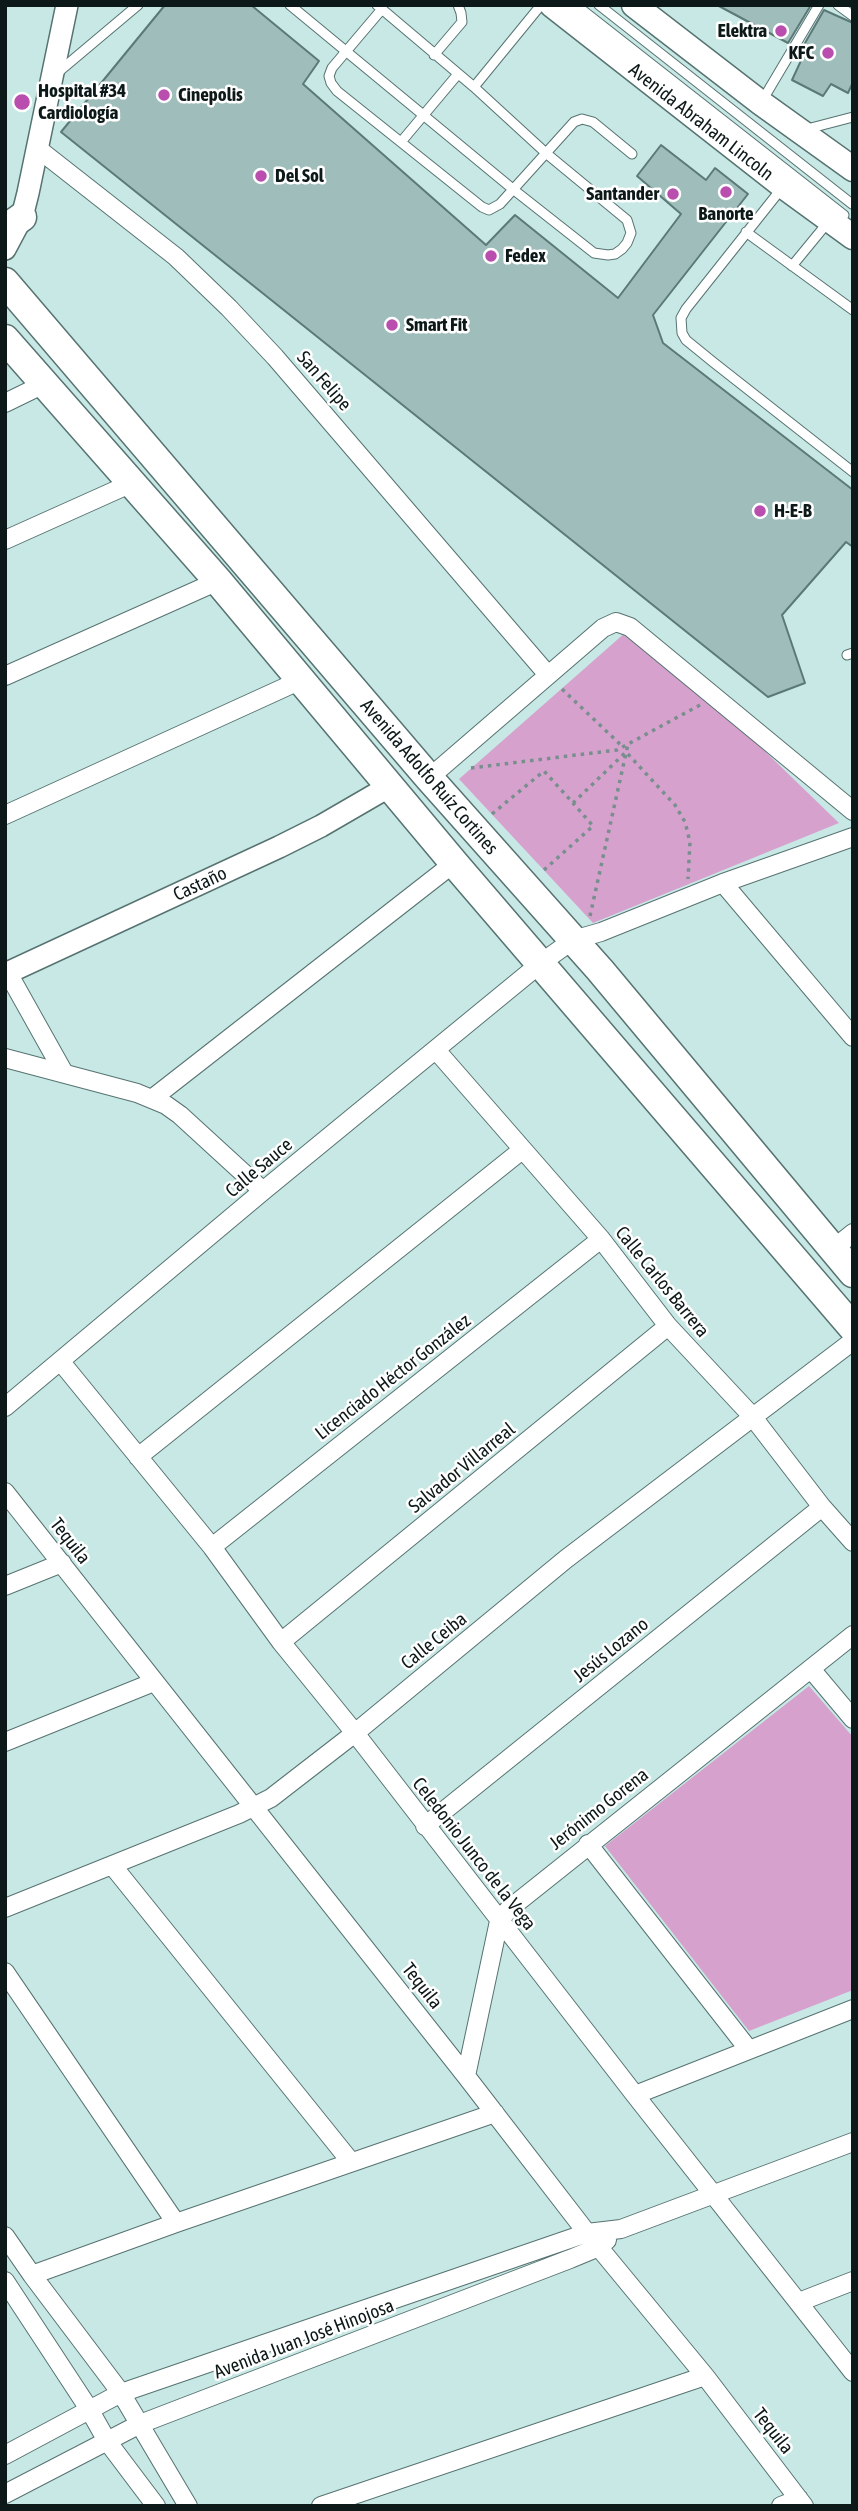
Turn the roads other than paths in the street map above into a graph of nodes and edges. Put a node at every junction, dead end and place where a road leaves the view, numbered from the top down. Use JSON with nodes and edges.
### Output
{"nodes":[{"id":1,"x":66,"y":5,"type":"edge"},
{"id":2,"x":138,"y":5,"type":"edge"},
{"id":3,"x":290,"y":5,"type":"edge"},
{"id":4,"x":458,"y":5,"type":"edge"},
{"id":5,"x":541,"y":5,"type":"edge"},
{"id":6,"x":552,"y":5,"type":"edge"},
{"id":7,"x":576,"y":5,"type":"edge"},
{"id":8,"x":599,"y":5,"type":"edge"},
{"id":9,"x":634,"y":5,"type":"edge"},
{"id":10,"x":819,"y":5,"type":"edge"},
{"id":11,"x":838,"y":5,"type":"edge"},
{"id":12,"x":379,"y":7,"type":"edge"},
{"id":13,"x":853,"y":16,"type":"edge"},
{"id":14,"x":347,"y":50,"type":"junction"},
{"id":15,"x":434,"y":55,"type":"junction"},
{"id":16,"x":458,"y":74,"type":"junction"},
{"id":17,"x":51,"y":77,"type":"junction"},
{"id":18,"x":474,"y":87,"type":"junction"},
{"id":19,"x":761,"y":103,"type":"junction"},
{"id":20,"x":423,"y":115,"type":"junction"},
{"id":21,"x":853,"y":117,"type":"edge"},
{"id":22,"x":799,"y":131,"type":"junction"},
{"id":23,"x":401,"y":142,"type":"junction"},
{"id":24,"x":37,"y":148,"type":"junction"},
{"id":25,"x":547,"y":154,"type":"junction"},
{"id":26,"x":632,"y":154,"type":"dead end"},
{"id":27,"x":853,"y":169,"type":"edge"},
{"id":28,"x":783,"y":186,"type":"junction"},
{"id":29,"x":514,"y":190,"type":"junction"},
{"id":30,"x":852,"y":204,"type":"edge"},
{"id":31,"x":14,"y":223,"type":"edge"},
{"id":32,"x":842,"y":224,"type":"edge"},
{"id":33,"x":746,"y":232,"type":"junction"},
{"id":34,"x":5,"y":249,"type":"edge"},
{"id":35,"x":792,"y":266,"type":"junction"},
{"id":36,"x":5,"y":282,"type":"edge"},
{"id":37,"x":853,"y":310,"type":"edge"},
{"id":38,"x":5,"y":340,"type":"edge"},
{"id":39,"x":44,"y":384,"type":"junction"},
{"id":40,"x":5,"y":402,"type":"edge"},
{"id":41,"x":853,"y":472,"type":"edge"},
{"id":42,"x":132,"y":483,"type":"junction"},
{"id":43,"x":5,"y":540,"type":"edge"},
{"id":44,"x":218,"y":581,"type":"junction"},
{"id":45,"x":548,"y":674,"type":"junction"},
{"id":46,"x":5,"y":677,"type":"edge"},
{"id":47,"x":301,"y":680,"type":"junction"},
{"id":48,"x":429,"y":778,"type":"junction"},
{"id":49,"x":390,"y":786,"type":"junction"},
{"id":50,"x":853,"y":811,"type":"edge"},
{"id":51,"x":5,"y":815,"type":"edge"},
{"id":52,"x":853,"y":837,"type":"edge"},
{"id":53,"x":454,"y":863,"type":"junction"},
{"id":54,"x":723,"y":883,"type":"junction"},
{"id":55,"x":581,"y":929,"type":"junction"},
{"id":56,"x":541,"y":963,"type":"junction"},
{"id":57,"x":6,"y":974,"type":"edge"},
{"id":58,"x":853,"y":1037,"type":"edge"},
{"id":59,"x":436,"y":1049,"type":"junction"},
{"id":60,"x":5,"y":1058,"type":"edge"},
{"id":61,"x":64,"y":1073,"type":"junction"},
{"id":62,"x":153,"y":1098,"type":"junction"},
{"id":63,"x":522,"y":1150,"type":"junction"},
{"id":64,"x":263,"y":1191,"type":"junction"},
{"id":65,"x":601,"y":1239,"type":"junction"},
{"id":66,"x":842,"y":1242,"type":"edge"},
{"id":67,"x":853,"y":1273,"type":"edge"},
{"id":68,"x":668,"y":1326,"type":"junction"},
{"id":69,"x":853,"y":1328,"type":"edge"},
{"id":70,"x":853,"y":1341,"type":"edge"},
{"id":71,"x":61,"y":1362,"type":"junction"},
{"id":72,"x":5,"y":1407,"type":"edge"},
{"id":73,"x":752,"y":1416,"type":"junction"},
{"id":74,"x":138,"y":1457,"type":"junction"},
{"id":75,"x":5,"y":1492,"type":"edge"},
{"id":76,"x":822,"y":1507,"type":"junction"},
{"id":77,"x":853,"y":1542,"type":"edge"},
{"id":78,"x":212,"y":1547,"type":"junction"},
{"id":79,"x":62,"y":1563,"type":"junction"},
{"id":80,"x":5,"y":1586,"type":"edge"},
{"id":81,"x":853,"y":1635,"type":"edge"},
{"id":82,"x":281,"y":1642,"type":"junction"},
{"id":83,"x":811,"y":1669,"type":"junction"},
{"id":84,"x":154,"y":1682,"type":"junction"},
{"id":85,"x":853,"y":1719,"type":"edge"},
{"id":86,"x":355,"y":1733,"type":"junction"},
{"id":87,"x":5,"y":1742,"type":"edge"},
{"id":88,"x":255,"y":1807,"type":"junction"},
{"id":89,"x":425,"y":1826,"type":"junction"},
{"id":90,"x":588,"y":1844,"type":"junction"},
{"id":91,"x":112,"y":1865,"type":"junction"},
{"id":92,"x":5,"y":1908,"type":"edge"},
{"id":93,"x":499,"y":1921,"type":"junction"},
{"id":94,"x":5,"y":1972,"type":"edge"},
{"id":95,"x":853,"y":2009,"type":"edge"},
{"id":96,"x":749,"y":2050,"type":"junction"},
{"id":97,"x":466,"y":2076,"type":"junction"},
{"id":98,"x":635,"y":2095,"type":"junction"},
{"id":99,"x":495,"y":2113,"type":"junction"},
{"id":100,"x":853,"y":2142,"type":"edge"},
{"id":101,"x":351,"y":2162,"type":"junction"},
{"id":102,"x":714,"y":2195,"type":"junction"},
{"id":103,"x":176,"y":2222,"type":"junction"},
{"id":104,"x":621,"y":2230,"type":"junction"},
{"id":105,"x":587,"y":2233,"type":"junction"},
{"id":106,"x":5,"y":2236,"type":"edge"},
{"id":107,"x":599,"y":2247,"type":"junction"},
{"id":108,"x":32,"y":2275,"type":"junction"},
{"id":109,"x":5,"y":2281,"type":"edge"},
{"id":110,"x":853,"y":2281,"type":"edge"},
{"id":111,"x":799,"y":2302,"type":"junction"},
{"id":112,"x":853,"y":2372,"type":"edge"},
{"id":113,"x":705,"y":2376,"type":"junction"},
{"id":114,"x":121,"y":2393,"type":"junction"},
{"id":115,"x":89,"y":2409,"type":"junction"},
{"id":116,"x":140,"y":2424,"type":"junction"},
{"id":117,"x":107,"y":2441,"type":"junction"},
{"id":118,"x":5,"y":2455,"type":"edge"},
{"id":119,"x":5,"y":2494,"type":"edge"},
{"id":120,"x":802,"y":2503,"type":"edge"},
{"id":121,"x":156,"y":2506,"type":"edge"},
{"id":122,"x":188,"y":2506,"type":"edge"},
{"id":123,"x":321,"y":2506,"type":"edge"},
{"id":124,"x":781,"y":2506,"type":"edge"}],
"edges":[{"from":1,"to":17,"type":"street"},
{"from":2,"to":17,"type":"lane"},
{"from":3,"to":14,"type":"lane"},
{"from":4,"to":15,"type":"lane"},
{"from":5,"to":18,"type":"lane"},
{"from":6,"to":28,"type":"main road","name":"Avenida Abraham Lincoln"},
{"from":7,"to":32,"type":"lane"},
{"from":8,"to":30,"type":"lane"},
{"from":9,"to":19,"type":"main road"},
{"from":10,"to":19,"type":"lane"},
{"from":11,"to":13,"type":"lane"},
{"from":12,"to":14,"type":"lane"},
{"from":12,"to":15,"type":"lane"},
{"from":14,"to":20,"type":"lane"},
{"from":14,"to":23,"type":"lane"},
{"from":15,"to":16,"type":"lane"},
{"from":16,"to":18,"type":"lane"},
{"from":16,"to":20,"type":"lane"},
{"from":17,"to":24,"type":"street"},
{"from":18,"to":25,"type":"lane"},
{"from":19,"to":22,"type":"main road"},
{"from":20,"to":23,"type":"lane"},
{"from":20,"to":29,"type":"lane"},
{"from":21,"to":22,"type":"lane"},
{"from":22,"to":27,"type":"main road"},
{"from":23,"to":29,"type":"lane"},
{"from":24,"to":31,"type":"street"},
{"from":24,"to":45,"type":"street","name":"San Felipe"},
{"from":25,"to":26,"type":"lane"},
{"from":25,"to":29,"type":"lane"},
{"from":25,"to":29,"type":"lane"},
{"from":28,"to":32,"type":"main road","name":"Avenida Abraham Lincoln"},
{"from":28,"to":33,"type":"lane"},
{"from":31,"to":34,"type":"street"},
{"from":32,"to":35,"type":"lane"},
{"from":33,"to":35,"type":"lane"},
{"from":33,"to":41,"type":"lane"},
{"from":35,"to":37,"type":"lane"},
{"from":36,"to":48,"type":"main road","name":"Avenida Adolfo Ruíz Cortines"},
{"from":38,"to":39,"type":"main road","name":"Avenida Adolfo Ruíz Cortines"},
{"from":39,"to":40,"type":"street"},
{"from":39,"to":42,"type":"main road","name":"Avenida Adolfo Ruíz Cortines"},
{"from":42,"to":43,"type":"street"},
{"from":42,"to":44,"type":"main road","name":"Avenida Adolfo Ruíz Cortines"},
{"from":44,"to":46,"type":"street"},
{"from":44,"to":47,"type":"main road","name":"Avenida Adolfo Ruíz Cortines"},
{"from":45,"to":48,"type":"street"},
{"from":45,"to":50,"type":"street"},
{"from":47,"to":49,"type":"main road","name":"Avenida Adolfo Ruíz Cortines"},
{"from":47,"to":51,"type":"street"},
{"from":48,"to":55,"type":"main road","name":"Avenida Adolfo Ruíz Cortines"},
{"from":49,"to":53,"type":"main road","name":"Avenida Adolfo Ruíz Cortines"},
{"from":49,"to":57,"type":"street","name":"Castaño"},
{"from":52,"to":54,"type":"street","name":"Calle Sauce"},
{"from":53,"to":56,"type":"main road","name":"Avenida Adolfo Ruíz Cortines"},
{"from":53,"to":62,"type":"street"},
{"from":54,"to":55,"type":"street","name":"Calle Sauce"},
{"from":54,"to":58,"type":"street"},
{"from":55,"to":56,"type":"street","name":"Calle Sauce"},
{"from":55,"to":66,"type":"main road","name":"Avenida Adolfo Ruíz Cortines"},
{"from":56,"to":59,"type":"street","name":"Calle Sauce"},
{"from":56,"to":69,"type":"main road","name":"Avenida Adolfo Ruíz Cortines"},
{"from":57,"to":61,"type":"street"},
{"from":59,"to":63,"type":"street","name":"Calle Carlos Barrera"},
{"from":59,"to":64,"type":"street","name":"Calle Sauce"},
{"from":60,"to":61,"type":"street"},
{"from":61,"to":62,"type":"street"},
{"from":62,"to":64,"type":"street"},
{"from":63,"to":65,"type":"street","name":"Calle Carlos Barrera"},
{"from":63,"to":74,"type":"street"},
{"from":64,"to":71,"type":"street","name":"Calle Sauce"},
{"from":65,"to":68,"type":"street","name":"Calle Carlos Barrera"},
{"from":65,"to":78,"type":"street","name":"Licenciado Héctor González"},
{"from":66,"to":67,"type":"main road","name":"Avenida Adolfo Ruíz Cortines"},
{"from":68,"to":73,"type":"street","name":"Calle Carlos Barrera"},
{"from":68,"to":82,"type":"street","name":"Salvador Villarreal"},
{"from":70,"to":73,"type":"street","name":"Calle Ceiba"},
{"from":71,"to":72,"type":"street","name":"Calle Sauce"},
{"from":71,"to":74,"type":"street","name":"Celedonio Junco de la Vega"},
{"from":73,"to":76,"type":"street","name":"Calle Carlos Barrera"},
{"from":73,"to":86,"type":"street","name":"Calle Ceiba"},
{"from":74,"to":78,"type":"street","name":"Celedonio Junco de la Vega"},
{"from":75,"to":79,"type":"street","name":"Tequila"},
{"from":76,"to":77,"type":"street","name":"Calle Carlos Barrera"},
{"from":76,"to":89,"type":"street","name":"Jesús Lozano"},
{"from":78,"to":82,"type":"street","name":"Celedonio Junco de la Vega"},
{"from":79,"to":80,"type":"street"},
{"from":79,"to":84,"type":"street","name":"Tequila"},
{"from":81,"to":83,"type":"street","name":"Jerónimo Gorena"},
{"from":82,"to":86,"type":"street","name":"Celedonio Junco de la Vega"},
{"from":83,"to":85,"type":"street"},
{"from":83,"to":90,"type":"street","name":"Jerónimo Gorena"},
{"from":84,"to":87,"type":"street"},
{"from":84,"to":88,"type":"street","name":"Tequila"},
{"from":86,"to":88,"type":"street","name":"Calle Ceiba"},
{"from":86,"to":89,"type":"street","name":"Celedonio Junco de la Vega"},
{"from":88,"to":91,"type":"street","name":"Calle Ceiba"},
{"from":88,"to":97,"type":"street","name":"Tequila"},
{"from":89,"to":93,"type":"street","name":"Celedonio Junco de la Vega"},
{"from":90,"to":93,"type":"street","name":"Jerónimo Gorena"},
{"from":90,"to":96,"type":"street"},
{"from":91,"to":92,"type":"street","name":"Calle Ceiba"},
{"from":91,"to":101,"type":"street"},
{"from":93,"to":97,"type":"street"},
{"from":93,"to":98,"type":"street","name":"Celedonio Junco de la Vega"},
{"from":94,"to":103,"type":"street"},
{"from":95,"to":96,"type":"street"},
{"from":96,"to":98,"type":"street"},
{"from":97,"to":99,"type":"street","name":"Tequila"},
{"from":98,"to":102,"type":"street","name":"Celedonio Junco de la Vega"},
{"from":99,"to":101,"type":"street"},
{"from":99,"to":105,"type":"street","name":"Tequila"},
{"from":100,"to":102,"type":"street","name":"Avenida Juan José Hinojosa"},
{"from":101,"to":103,"type":"street"},
{"from":102,"to":104,"type":"street","name":"Avenida Juan José Hinojosa"},
{"from":102,"to":111,"type":"street","name":"Celedonio Junco de la Vega"},
{"from":103,"to":108,"type":"street"},
{"from":104,"to":105,"type":"street","name":"Avenida Juan José Hinojosa"},
{"from":104,"to":107,"type":"street","name":"Avenida Juan José Hinojosa"},
{"from":105,"to":107,"type":"street","name":"Tequila"},
{"from":105,"to":114,"type":"street","name":"Avenida Juan José Hinojosa"},
{"from":106,"to":108,"type":"street"},
{"from":107,"to":113,"type":"street","name":"Tequila"},
{"from":107,"to":116,"type":"street","name":"Avenida Juan José Hinojosa"},
{"from":108,"to":114,"type":"street"},
{"from":109,"to":115,"type":"street"},
{"from":110,"to":111,"type":"street"},
{"from":111,"to":112,"type":"street","name":"Celedonio Junco de la Vega"},
{"from":113,"to":120,"type":"street","name":"Tequila"},
{"from":113,"to":123,"type":"street"},
{"from":114,"to":115,"type":"street","name":"Avenida Juan José Hinojosa"},
{"from":114,"to":116,"type":"street"},
{"from":115,"to":117,"type":"street"},
{"from":115,"to":118,"type":"street","name":"Avenida Juan José Hinojosa"},
{"from":116,"to":117,"type":"street","name":"Avenida Juan José Hinojosa"},
{"from":116,"to":122,"type":"street"},
{"from":117,"to":119,"type":"street","name":"Avenida Juan José Hinojosa"},
{"from":117,"to":121,"type":"street"},
{"from":120,"to":124,"type":"street"}]}
